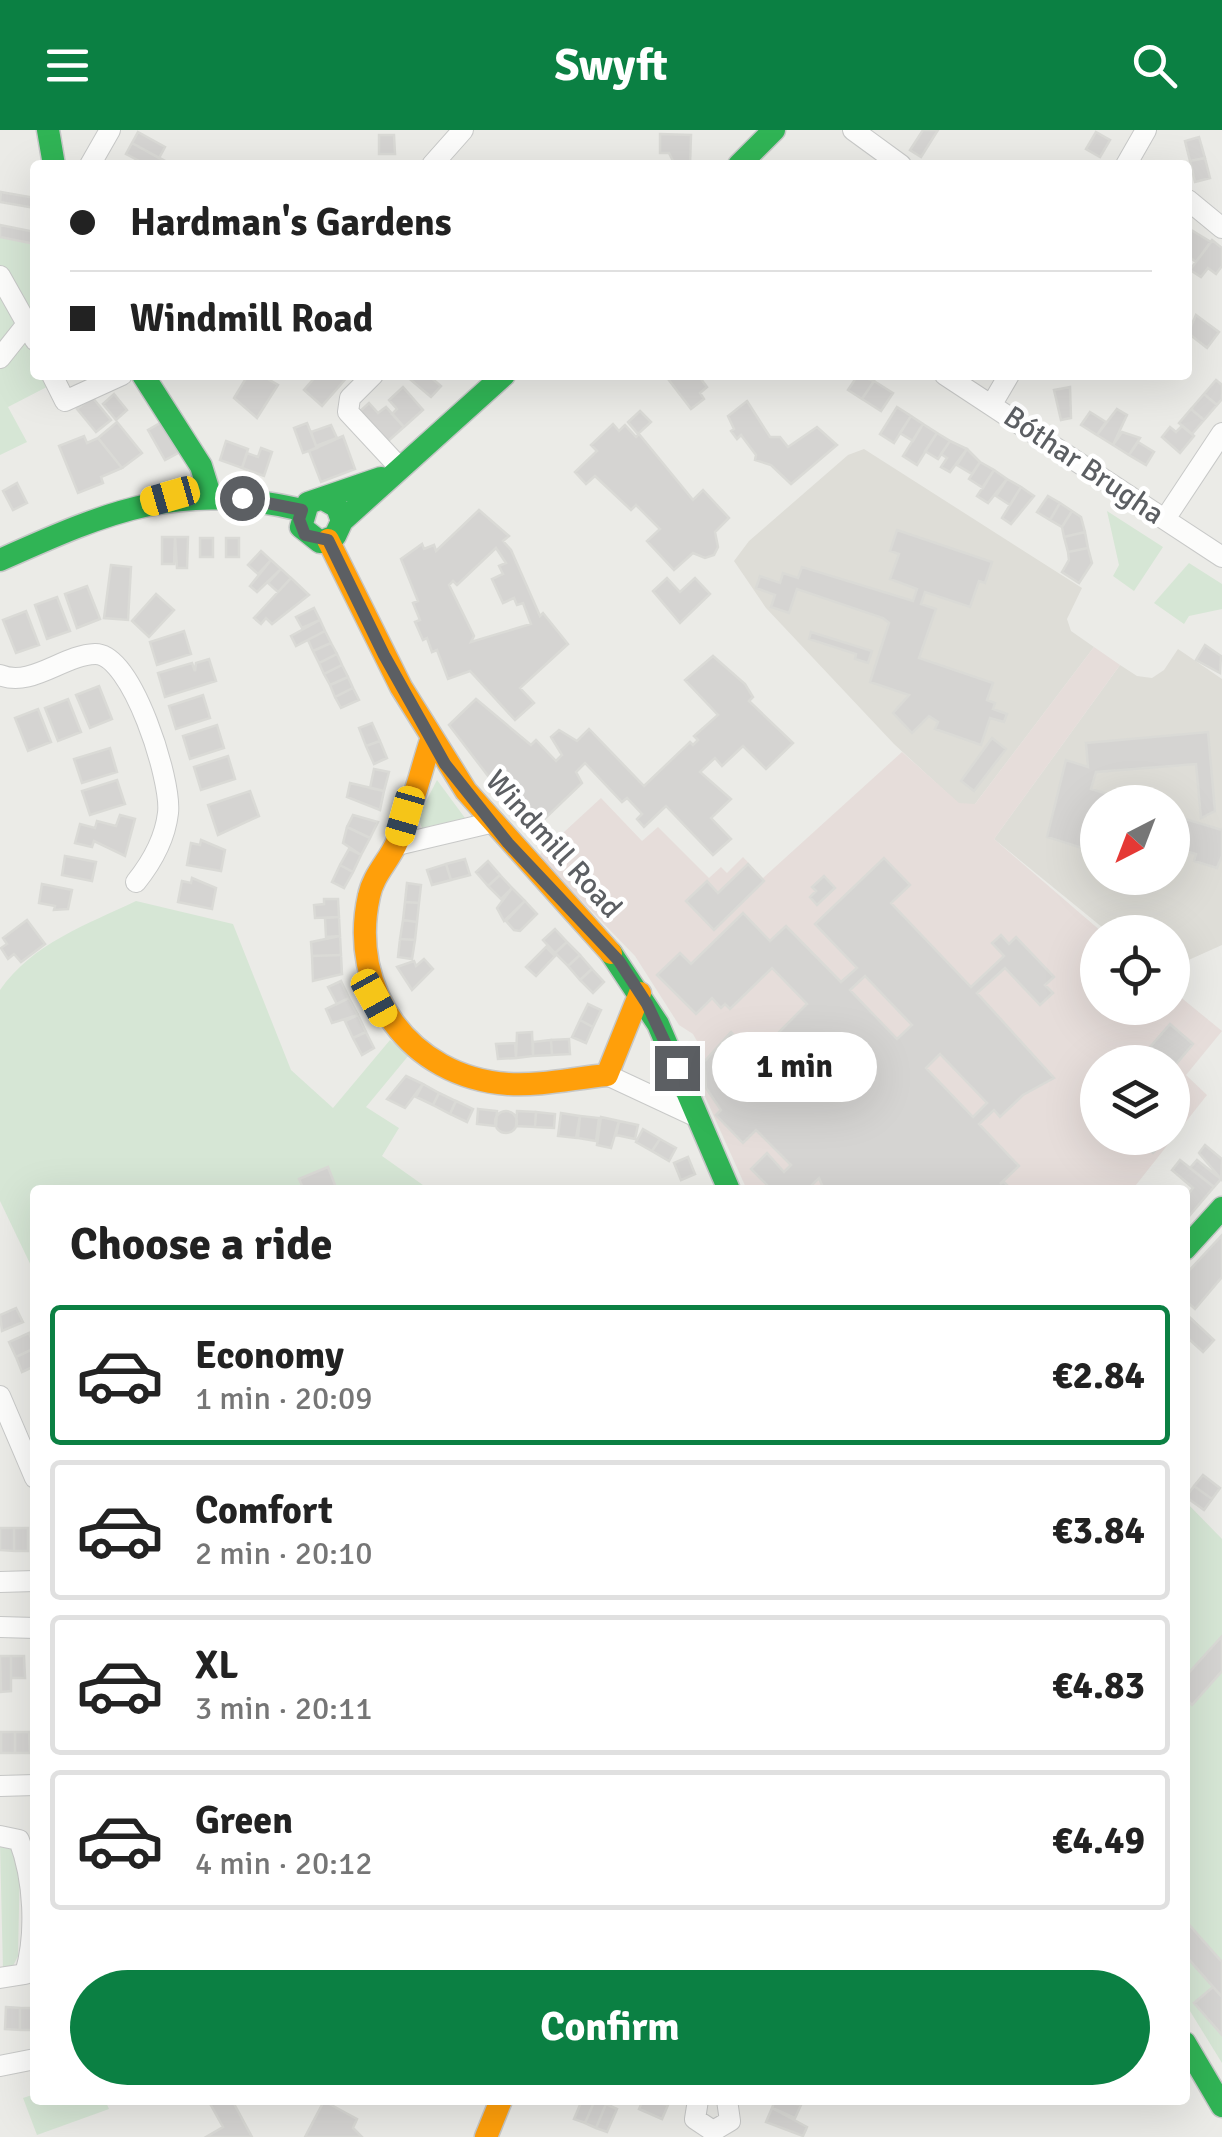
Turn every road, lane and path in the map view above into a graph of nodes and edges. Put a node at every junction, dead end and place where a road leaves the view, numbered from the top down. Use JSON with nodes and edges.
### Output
{"nodes":[{"id":1,"x":48,"y":130,"type":"edge"},
{"id":2,"x":110,"y":130,"type":"edge"},
{"id":3,"x":463,"y":130,"type":"edge"},
{"id":4,"x":774,"y":130,"type":"edge"},
{"id":5,"x":853,"y":130,"type":"edge"},
{"id":6,"x":1146,"y":130,"type":"edge"},
{"id":7,"x":53,"y":160,"type":"edge"},
{"id":8,"x":93,"y":160,"type":"edge"},
{"id":9,"x":436,"y":160,"type":"edge"},
{"id":10,"x":744,"y":160,"type":"edge"},
{"id":11,"x":894,"y":160,"type":"edge"},
{"id":12,"x":1133,"y":160,"type":"edge"},
{"id":13,"x":1192,"y":203,"type":"edge"},
{"id":14,"x":1222,"y":228,"type":"edge"},
{"id":15,"x":0,"y":276,"type":"edge"},
{"id":16,"x":30,"y":330,"type":"edge"},
{"id":17,"x":30,"y":333,"type":"edge"},
{"id":18,"x":0,"y":358,"type":"edge"},
{"id":19,"x":54,"y":380,"type":"edge"},
{"id":20,"x":111,"y":380,"type":"edge"},
{"id":21,"x":146,"y":380,"type":"edge"},
{"id":22,"x":368,"y":380,"type":"edge"},
{"id":23,"x":498,"y":380,"type":"edge"},
{"id":24,"x":954,"y":380,"type":"edge"},
{"id":25,"x":1005,"y":380,"type":"edge"},
{"id":26,"x":992,"y":404,"type":"junction"},
{"id":27,"x":1222,"y":434,"type":"edge"},
{"id":28,"x":400,"y":468,"type":"junction"},
{"id":29,"x":210,"y":494,"type":"junction"},
{"id":30,"x":312,"y":505,"type":"junction"},
{"id":31,"x":1165,"y":519,"type":"junction"},
{"id":32,"x":335,"y":531,"type":"junction"},
{"id":33,"x":1222,"y":556,"type":"edge"},
{"id":34,"x":0,"y":560,"type":"edge"},
{"id":35,"x":0,"y":675,"type":"edge"},
{"id":36,"x":431,"y":740,"type":"junction"},
{"id":37,"x":490,"y":823,"type":"junction"},
{"id":38,"x":397,"y":845,"type":"junction"},
{"id":39,"x":136,"y":882,"type":"dead end"},
{"id":40,"x":640,"y":994,"type":"junction"},
{"id":41,"x":607,"y":1075,"type":"junction"},
{"id":42,"x":698,"y":1117,"type":"junction"},
{"id":43,"x":727,"y":1185,"type":"edge"},
{"id":44,"x":1222,"y":1208,"type":"edge"},
{"id":45,"x":1190,"y":1243,"type":"edge"},
{"id":46,"x":0,"y":1396,"type":"edge"},
{"id":47,"x":30,"y":1466,"type":"edge"},
{"id":48,"x":30,"y":1581,"type":"edge"},
{"id":49,"x":0,"y":1582,"type":"edge"},
{"id":50,"x":0,"y":1627,"type":"edge"},
{"id":51,"x":30,"y":1628,"type":"edge"},
{"id":52,"x":0,"y":1786,"type":"edge"},
{"id":53,"x":30,"y":1786,"type":"edge"},
{"id":54,"x":0,"y":1836,"type":"edge"},
{"id":55,"x":30,"y":1888,"type":"edge"},
{"id":56,"x":30,"y":1927,"type":"edge"},
{"id":57,"x":0,"y":1978,"type":"edge"},
{"id":58,"x":1190,"y":2052,"type":"edge"},
{"id":59,"x":30,"y":2060,"type":"edge"},
{"id":60,"x":0,"y":2066,"type":"edge"},
{"id":61,"x":499,"y":2105,"type":"edge"},
{"id":62,"x":697,"y":2105,"type":"edge"},
{"id":63,"x":729,"y":2105,"type":"edge"},
{"id":64,"x":1222,"y":2106,"type":"edge"},
{"id":65,"x":486,"y":2137,"type":"edge"}],
"edges":[{"from":1,"to":7,"type":"street"},
{"from":2,"to":8,"type":"street"},
{"from":3,"to":9,"type":"street"},
{"from":4,"to":10,"type":"street"},
{"from":5,"to":11,"type":"street"},
{"from":6,"to":12,"type":"street"},
{"from":13,"to":14,"type":"street"},
{"from":15,"to":16,"type":"street"},
{"from":17,"to":18,"type":"street"},
{"from":19,"to":20,"type":"street"},
{"from":21,"to":29,"type":"street"},
{"from":22,"to":28,"type":"street"},
{"from":23,"to":28,"type":"street"},
{"from":24,"to":26,"type":"street","name":"Bóthar Brugha"},
{"from":25,"to":26,"type":"street"},
{"from":26,"to":31,"type":"street","name":"Bóthar Brugha"},
{"from":27,"to":31,"type":"street"},
{"from":28,"to":30,"type":"street"},
{"from":28,"to":32,"type":"street"},
{"from":29,"to":30,"type":"street"},
{"from":29,"to":34,"type":"street"},
{"from":30,"to":32,"type":"street"},
{"from":30,"to":32,"type":"street"},
{"from":31,"to":33,"type":"street","name":"Bóthar Brugha"},
{"from":32,"to":36,"type":"street","name":"Windmill Road"},
{"from":35,"to":39,"type":"street"},
{"from":36,"to":37,"type":"street","name":"Windmill Road"},
{"from":36,"to":38,"type":"street"},
{"from":37,"to":38,"type":"street"},
{"from":37,"to":40,"type":"street","name":"Windmill Road"},
{"from":38,"to":41,"type":"street"},
{"from":40,"to":41,"type":"street"},
{"from":40,"to":42,"type":"street","name":"Windmill Road"},
{"from":41,"to":42,"type":"street"},
{"from":42,"to":43,"type":"street","name":"Windmill Road"},
{"from":44,"to":45,"type":"street"},
{"from":46,"to":47,"type":"street"},
{"from":48,"to":49,"type":"street"},
{"from":50,"to":51,"type":"street"},
{"from":52,"to":53,"type":"street"},
{"from":54,"to":55,"type":"street"},
{"from":56,"to":57,"type":"street"},
{"from":58,"to":64,"type":"street"},
{"from":59,"to":60,"type":"street"},
{"from":61,"to":65,"type":"street"},
{"from":62,"to":63,"type":"street"}]}
